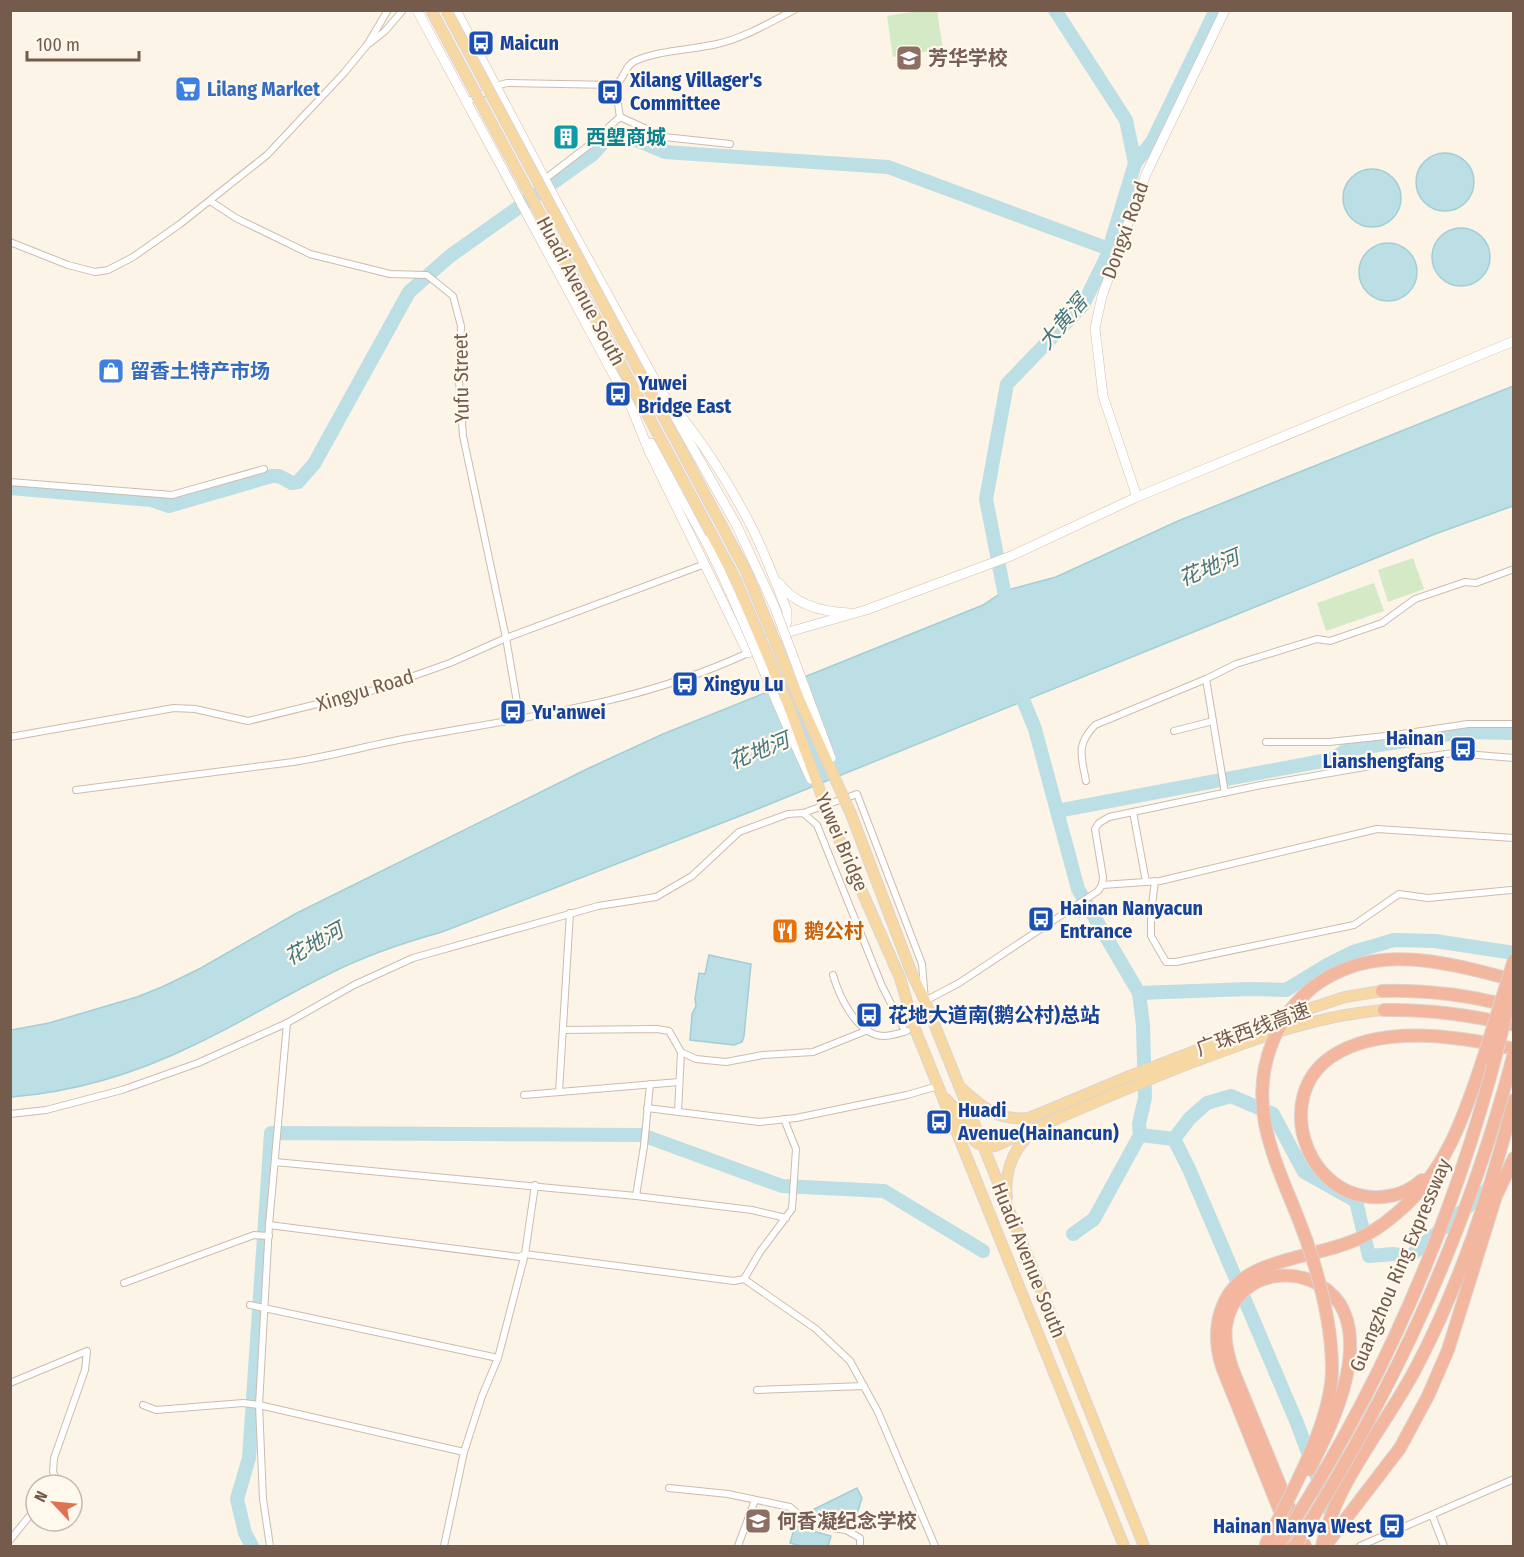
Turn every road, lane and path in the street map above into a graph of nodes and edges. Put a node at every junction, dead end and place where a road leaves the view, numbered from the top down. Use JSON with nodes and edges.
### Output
{"nodes":[{"id":1,"x":388,"y":10,"type":"edge"},
{"id":2,"x":403,"y":10,"type":"edge"},
{"id":3,"x":417,"y":10,"type":"edge"},
{"id":4,"x":431,"y":10,"type":"edge"},
{"id":5,"x":446,"y":10,"type":"edge"},
{"id":6,"x":456,"y":10,"type":"edge"},
{"id":7,"x":794,"y":10,"type":"edge"},
{"id":8,"x":1225,"y":10,"type":"edge"},
{"id":9,"x":367,"y":45,"type":"junction"},
{"id":10,"x":615,"y":85,"type":"junction"},
{"id":11,"x":496,"y":86,"type":"junction"},
{"id":12,"x":466,"y":102,"type":"junction"},
{"id":13,"x":620,"y":117,"type":"junction"},
{"id":14,"x":730,"y":144,"type":"dead end"},
{"id":15,"x":545,"y":179,"type":"junction"},
{"id":16,"x":210,"y":201,"type":"junction"},
{"id":17,"x":10,"y":242,"type":"edge"},
{"id":18,"x":1514,"y":341,"type":"edge"},
{"id":19,"x":662,"y":393,"type":"junction"},
{"id":20,"x":632,"y":409,"type":"junction"},
{"id":21,"x":264,"y":469,"type":"dead end"},
{"id":22,"x":10,"y":482,"type":"edge"},
{"id":23,"x":1137,"y":497,"type":"junction"},
{"id":24,"x":705,"y":564,"type":"junction"},
{"id":25,"x":1514,"y":570,"type":"edge"},
{"id":26,"x":772,"y":574,"type":"junction"},
{"id":27,"x":866,"y":610,"type":"junction"},
{"id":28,"x":779,"y":636,"type":"junction"},
{"id":29,"x":506,"y":638,"type":"junction"},
{"id":30,"x":748,"y":653,"type":"junction"},
{"id":31,"x":1206,"y":679,"type":"junction"},
{"id":32,"x":788,"y":704,"type":"joint"},
{"id":33,"x":520,"y":720,"type":"junction"},
{"id":34,"x":1213,"y":721,"type":"junction"},
{"id":35,"x":1514,"y":724,"type":"edge"},
{"id":36,"x":1174,"y":732,"type":"dead end"},
{"id":37,"x":10,"y":736,"type":"edge"},
{"id":38,"x":1266,"y":742,"type":"dead end"},
{"id":39,"x":1514,"y":758,"type":"edge"},
{"id":40,"x":1086,"y":781,"type":"dead end"},
{"id":41,"x":1225,"y":789,"type":"junction"},
{"id":42,"x":76,"y":790,"type":"dead end"},
{"id":43,"x":1133,"y":812,"type":"junction"},
{"id":44,"x":803,"y":813,"type":"junction"},
{"id":45,"x":850,"y":814,"type":"junction"},
{"id":46,"x":831,"y":821,"type":"junction"},
{"id":47,"x":1514,"y":838,"type":"edge"},
{"id":48,"x":1155,"y":881,"type":"junction"},
{"id":49,"x":1146,"y":882,"type":"junction"},
{"id":50,"x":1100,"y":888,"type":"junction"},
{"id":51,"x":1514,"y":891,"type":"edge"},
{"id":52,"x":570,"y":913,"type":"junction"},
{"id":53,"x":1514,"y":960,"type":"edge"},
{"id":54,"x":834,"y":975,"type":"dead end"},
{"id":55,"x":900,"y":978,"type":"joint"},
{"id":56,"x":1514,"y":980,"type":"edge"},
{"id":57,"x":1382,"y":991,"type":"joint"},
{"id":58,"x":925,"y":1001,"type":"junction"},
{"id":59,"x":1514,"y":1007,"type":"edge"},
{"id":60,"x":1384,"y":1010,"type":"joint"},
{"id":61,"x":287,"y":1023,"type":"junction"},
{"id":62,"x":1514,"y":1025,"type":"edge"},
{"id":63,"x":563,"y":1030,"type":"junction"},
{"id":64,"x":868,"y":1030,"type":"junction"},
{"id":65,"x":910,"y":1030,"type":"junction"},
{"id":66,"x":1514,"y":1051,"type":"edge"},
{"id":67,"x":681,"y":1052,"type":"junction"},
{"id":68,"x":1483,"y":1059,"type":"junction"},
{"id":69,"x":1162,"y":1069,"type":"junction"},
{"id":70,"x":679,"y":1082,"type":"junction"},
{"id":71,"x":1129,"y":1082,"type":"junction"},
{"id":72,"x":650,"y":1084,"type":"junction"},
{"id":73,"x":958,"y":1086,"type":"junction"},
{"id":74,"x":939,"y":1089,"type":"junction"},
{"id":75,"x":559,"y":1092,"type":"junction"},
{"id":76,"x":524,"y":1095,"type":"dead end"},
{"id":77,"x":1514,"y":1100,"type":"edge"},
{"id":78,"x":647,"y":1108,"type":"junction"},
{"id":79,"x":678,"y":1112,"type":"junction"},
{"id":80,"x":10,"y":1114,"type":"edge"},
{"id":81,"x":784,"y":1119,"type":"junction"},
{"id":82,"x":1045,"y":1125,"type":"junction"},
{"id":83,"x":983,"y":1146,"type":"junction"},
{"id":84,"x":1514,"y":1158,"type":"edge"},
{"id":85,"x":274,"y":1162,"type":"junction"},
{"id":86,"x":535,"y":1185,"type":"junction"},
{"id":87,"x":636,"y":1196,"type":"junction"},
{"id":88,"x":1009,"y":1212,"type":"junction"},
{"id":89,"x":786,"y":1218,"type":"junction"},
{"id":90,"x":269,"y":1225,"type":"junction"},
{"id":91,"x":269,"y":1236,"type":"junction"},
{"id":92,"x":525,"y":1254,"type":"junction"},
{"id":93,"x":744,"y":1279,"type":"junction"},
{"id":94,"x":124,"y":1283,"type":"dead end"},
{"id":95,"x":250,"y":1305,"type":"dead end"},
{"id":96,"x":265,"y":1307,"type":"junction"},
{"id":97,"x":498,"y":1358,"type":"junction"},
{"id":98,"x":10,"y":1383,"type":"edge"},
{"id":99,"x":864,"y":1386,"type":"junction"},
{"id":100,"x":757,"y":1390,"type":"dead end"},
{"id":101,"x":143,"y":1405,"type":"dead end"},
{"id":102,"x":259,"y":1405,"type":"junction"},
{"id":103,"x":464,"y":1452,"type":"junction"},
{"id":104,"x":53,"y":1473,"type":"edge"},
{"id":105,"x":1514,"y":1479,"type":"edge"},
{"id":106,"x":669,"y":1488,"type":"dead end"},
{"id":107,"x":755,"y":1500,"type":"junction"},
{"id":108,"x":1432,"y":1515,"type":"junction"},
{"id":109,"x":24,"y":1523,"type":"edge"},
{"id":110,"x":10,"y":1540,"type":"edge"},
{"id":111,"x":270,"y":1546,"type":"edge"},
{"id":112,"x":444,"y":1546,"type":"edge"},
{"id":113,"x":738,"y":1546,"type":"edge"},
{"id":114,"x":860,"y":1546,"type":"edge"},
{"id":115,"x":935,"y":1546,"type":"edge"},
{"id":116,"x":1124,"y":1546,"type":"edge"},
{"id":117,"x":1144,"y":1546,"type":"edge"},
{"id":118,"x":1266,"y":1546,"type":"edge"},
{"id":119,"x":1278,"y":1546,"type":"edge"},
{"id":120,"x":1295,"y":1546,"type":"edge"},
{"id":121,"x":1305,"y":1546,"type":"edge"},
{"id":122,"x":1324,"y":1546,"type":"edge"},
{"id":123,"x":1360,"y":1546,"type":"edge"},
{"id":124,"x":1444,"y":1546,"type":"edge"}],
"edges":[{"from":1,"to":9,"type":"street"},
{"from":2,"to":9,"type":"street"},
{"from":3,"to":12,"type":"street","name":"Huadi Avenue South"},
{"from":4,"to":32,"type":"main road","name":"Huadi Avenue South","bridge":true},
{"from":5,"to":45,"type":"main road","name":"Huadi Avenue South","bridge":true},
{"from":6,"to":11,"type":"street","name":"Huadi Avenue South"},
{"from":7,"to":10,"type":"street"},
{"from":8,"to":23,"type":"street","name":"Dongxi Road"},
{"from":9,"to":16,"type":"street"},
{"from":10,"to":11,"type":"street"},
{"from":10,"to":13,"type":"street"},
{"from":11,"to":12,"type":"street"},
{"from":11,"to":15,"type":"street","name":"Huadi Avenue South"},
{"from":12,"to":20,"type":"street","name":"Huadi Avenue South"},
{"from":13,"to":14,"type":"street"},
{"from":13,"to":15,"type":"street"},
{"from":15,"to":19,"type":"street","name":"Huadi Avenue South"},
{"from":16,"to":17,"type":"street"},
{"from":16,"to":29,"type":"street","name":"Yufu Street"},
{"from":18,"to":23,"type":"street"},
{"from":19,"to":26,"type":"street","name":"Huadi Avenue South"},
{"from":19,"to":45,"type":"street","bridge":true},
{"from":20,"to":24,"type":"street","name":"Huadi Avenue South"},
{"from":20,"to":46,"type":"street","bridge":true},
{"from":21,"to":22,"type":"street"},
{"from":23,"to":27,"type":"street"},
{"from":24,"to":29,"type":"street","name":"Xingyu Road"},
{"from":24,"to":30,"type":"street","name":"Huadi Avenue South"},
{"from":25,"to":31,"type":"street"},
{"from":26,"to":27,"type":"street"},
{"from":26,"to":28,"type":"street","name":"Huadi Avenue South"},
{"from":27,"to":28,"type":"street"},
{"from":28,"to":30,"type":"street"},
{"from":29,"to":33,"type":"street","name":"Yufu Street"},
{"from":29,"to":37,"type":"street","name":"Xingyu Road"},
{"from":30,"to":33,"type":"street"},
{"from":31,"to":34,"type":"street"},
{"from":31,"to":40,"type":"street"},
{"from":32,"to":46,"type":"main road","name":"Yuwei Bridge","bridge":true},
{"from":33,"to":42,"type":"street"},
{"from":34,"to":36,"type":"street"},
{"from":34,"to":41,"type":"street"},
{"from":35,"to":38,"type":"street"},
{"from":39,"to":41,"type":"street"},
{"from":41,"to":43,"type":"street"},
{"from":43,"to":49,"type":"street"},
{"from":43,"to":50,"type":"street"},
{"from":44,"to":52,"type":"street"},
{"from":44,"to":58,"type":"street"},
{"from":44,"to":65,"type":"street"},
{"from":45,"to":58,"type":"main road","name":"Huadi Avenue South"},
{"from":46,"to":55,"type":"main road","name":"Yuwei Bridge"},
{"from":47,"to":48,"type":"street"},
{"from":48,"to":49,"type":"street"},
{"from":48,"to":51,"type":"street"},
{"from":49,"to":50,"type":"street"},
{"from":50,"to":58,"type":"street"},
{"from":52,"to":61,"type":"street"},
{"from":52,"to":63,"type":"street"},
{"from":53,"to":68,"type":"highway","bridge":true},
{"from":54,"to":64,"type":"street"},
{"from":55,"to":65,"type":"main road","name":"Huadi Avenue South"},
{"from":56,"to":118,"type":"highway","bridge":true},
{"from":56,"to":119,"type":"highway","name":"Guangzhou Ring Expressway","bridge":true},
{"from":57,"to":59,"type":"highway"},
{"from":57,"to":69,"type":"main road","name":"广珠西线高速"},
{"from":58,"to":73,"type":"main road","name":"Huadi Avenue South"},
{"from":60,"to":62,"type":"highway"},
{"from":60,"to":69,"type":"main road","name":"广珠西线高速"},
{"from":61,"to":80,"type":"street"},
{"from":61,"to":85,"type":"street"},
{"from":63,"to":67,"type":"street"},
{"from":63,"to":75,"type":"street"},
{"from":64,"to":65,"type":"street"},
{"from":64,"to":67,"type":"street"},
{"from":65,"to":74,"type":"main road","name":"Huadi Avenue South"},
{"from":66,"to":68,"type":"highway"},
{"from":66,"to":120,"type":"highway","name":"Guangzhou Ring Expressway","bridge":true},
{"from":67,"to":70,"type":"street"},
{"from":68,"to":120,"type":"highway"},
{"from":69,"to":71,"type":"main road","name":"广珠西线高速"},
{"from":70,"to":72,"type":"street"},
{"from":70,"to":79,"type":"street"},
{"from":71,"to":73,"type":"main road"},
{"from":71,"to":82,"type":"main road"},
{"from":72,"to":75,"type":"street"},
{"from":72,"to":78,"type":"street"},
{"from":73,"to":74,"type":"main road"},
{"from":73,"to":83,"type":"main road","name":"Huadi Avenue South"},
{"from":74,"to":81,"type":"street"},
{"from":74,"to":83,"type":"main road"},
{"from":74,"to":116,"type":"main road","name":"Huadi Avenue South"},
{"from":75,"to":76,"type":"street"},
{"from":77,"to":122,"type":"highway"},
{"from":78,"to":79,"type":"street"},
{"from":78,"to":87,"type":"street"},
{"from":79,"to":81,"type":"street"},
{"from":81,"to":89,"type":"street"},
{"from":82,"to":83,"type":"main road"},
{"from":82,"to":88,"type":"main road"},
{"from":83,"to":88,"type":"main road","name":"Huadi Avenue South"},
{"from":84,"to":122,"type":"highway"},
{"from":85,"to":86,"type":"street"},
{"from":85,"to":90,"type":"street"},
{"from":86,"to":87,"type":"street"},
{"from":86,"to":92,"type":"street"},
{"from":87,"to":89,"type":"street"},
{"from":88,"to":117,"type":"main road","name":"Huadi Avenue South"},
{"from":89,"to":93,"type":"street"},
{"from":90,"to":91,"type":"street"},
{"from":90,"to":92,"type":"street"},
{"from":91,"to":94,"type":"street"},
{"from":91,"to":96,"type":"street"},
{"from":92,"to":93,"type":"street"},
{"from":92,"to":97,"type":"street"},
{"from":93,"to":99,"type":"street"},
{"from":95,"to":96,"type":"street"},
{"from":96,"to":97,"type":"street"},
{"from":96,"to":102,"type":"street"},
{"from":97,"to":103,"type":"street"},
{"from":98,"to":104,"type":"street"},
{"from":99,"to":100,"type":"street"},
{"from":99,"to":115,"type":"street"},
{"from":101,"to":102,"type":"street"},
{"from":102,"to":103,"type":"street"},
{"from":102,"to":111,"type":"street"},
{"from":103,"to":112,"type":"street"},
{"from":105,"to":108,"type":"street"},
{"from":106,"to":107,"type":"street"},
{"from":107,"to":113,"type":"street"},
{"from":107,"to":114,"type":"street"},
{"from":108,"to":123,"type":"street"},
{"from":108,"to":124,"type":"street"},
{"from":109,"to":110,"type":"street"},
{"from":118,"to":121,"type":"highway","bridge":true}]}
